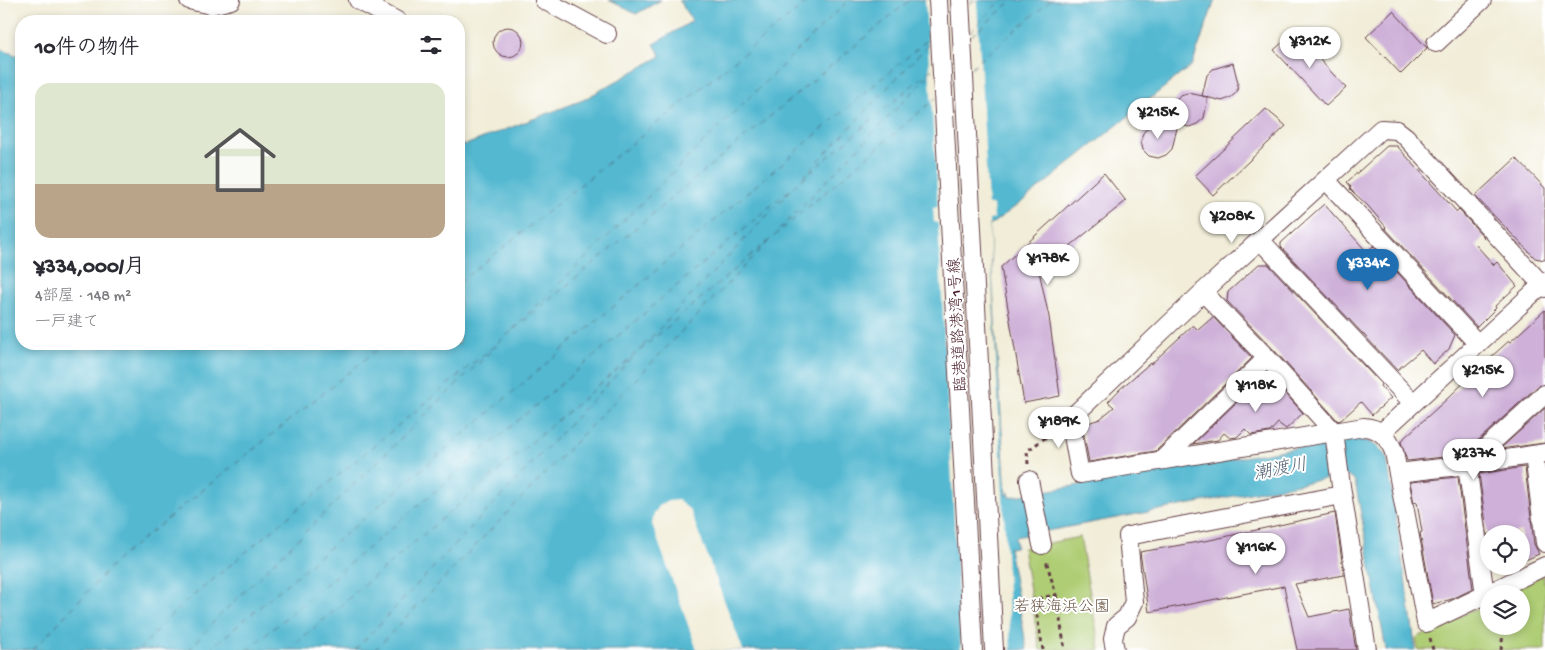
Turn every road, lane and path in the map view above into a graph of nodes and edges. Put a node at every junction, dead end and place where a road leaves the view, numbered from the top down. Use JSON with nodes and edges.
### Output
{"nodes":[{"id":1,"x":189,"y":0,"type":"edge"},
{"id":2,"x":231,"y":0,"type":"edge"},
{"id":3,"x":358,"y":0,"type":"edge"},
{"id":4,"x":544,"y":0,"type":"edge"},
{"id":5,"x":938,"y":0,"type":"edge"},
{"id":6,"x":960,"y":0,"type":"edge"},
{"id":7,"x":1482,"y":0,"type":"edge"},
{"id":8,"x":387,"y":15,"type":"edge"},
{"id":9,"x":607,"y":34,"type":"dead end"},
{"id":10,"x":1436,"y":43,"type":"dead end"},
{"id":11,"x":1326,"y":180,"type":"junction"},
{"id":12,"x":1260,"y":240,"type":"junction"},
{"id":13,"x":1544,"y":285,"type":"edge"},
{"id":14,"x":1203,"y":292,"type":"junction"},
{"id":15,"x":1478,"y":344,"type":"junction"},
{"id":16,"x":1267,"y":358,"type":"junction"},
{"id":17,"x":1545,"y":394,"type":"edge"},
{"id":18,"x":1413,"y":404,"type":"junction"},
{"id":19,"x":1070,"y":419,"type":"junction"},
{"id":20,"x":1381,"y":432,"type":"junction"},
{"id":21,"x":1335,"y":438,"type":"junction"},
{"id":22,"x":1539,"y":454,"type":"edge"},
{"id":23,"x":1162,"y":460,"type":"junction"},
{"id":24,"x":1467,"y":465,"type":"junction"},
{"id":25,"x":1398,"y":473,"type":"junction"},
{"id":26,"x":1030,"y":480,"type":"joint"},
{"id":27,"x":1341,"y":487,"type":"junction"},
{"id":28,"x":1545,"y":543,"type":"edge"},
{"id":29,"x":1042,"y":545,"type":"joint"},
{"id":30,"x":1545,"y":566,"type":"edge"},
{"id":31,"x":1484,"y":585,"type":"edge"},
{"id":32,"x":1506,"y":585,"type":"edge"},
{"id":33,"x":1056,"y":595,"type":"junction"},
{"id":34,"x":1480,"y":597,"type":"edge"},
{"id":35,"x":1503,"y":635,"type":"edge"},
{"id":36,"x":974,"y":650,"type":"edge"},
{"id":37,"x":994,"y":650,"type":"edge"},
{"id":38,"x":1043,"y":650,"type":"edge"},
{"id":39,"x":1065,"y":650,"type":"edge"},
{"id":40,"x":1115,"y":650,"type":"edge"},
{"id":41,"x":1367,"y":650,"type":"edge"},
{"id":42,"x":1502,"y":650,"type":"edge"}],
"edges":[{"from":1,"to":2,"type":"street"},
{"from":3,"to":8,"type":"street"},
{"from":4,"to":9,"type":"street"},
{"from":5,"to":36,"type":"street","name":"臨港道路港湾1号線"},
{"from":6,"to":37,"type":"street","name":"臨港道路港湾1号線"},
{"from":7,"to":10,"type":"street"},
{"from":11,"to":12,"type":"street"},
{"from":11,"to":13,"type":"street"},
{"from":11,"to":15,"type":"street"},
{"from":12,"to":14,"type":"street"},
{"from":12,"to":18,"type":"street"},
{"from":13,"to":15,"type":"street"},
{"from":14,"to":16,"type":"street"},
{"from":14,"to":19,"type":"street"},
{"from":15,"to":18,"type":"street"},
{"from":16,"to":21,"type":"street"},
{"from":16,"to":23,"type":"street"},
{"from":17,"to":24,"type":"street"},
{"from":18,"to":20,"type":"street"},
{"from":19,"to":23,"type":"street"},
{"from":19,"to":26,"type":"path"},
{"from":20,"to":21,"type":"street"},
{"from":20,"to":25,"type":"street"},
{"from":21,"to":23,"type":"street"},
{"from":21,"to":27,"type":"street"},
{"from":22,"to":24,"type":"street"},
{"from":22,"to":28,"type":"street"},
{"from":24,"to":25,"type":"street"},
{"from":24,"to":31,"type":"street"},
{"from":25,"to":34,"type":"street"},
{"from":26,"to":29,"type":"street"},
{"from":27,"to":40,"type":"street"},
{"from":27,"to":41,"type":"street"},
{"from":29,"to":33,"type":"path"},
{"from":30,"to":32,"type":"street"},
{"from":33,"to":38,"type":"path"},
{"from":33,"to":39,"type":"path"},
{"from":35,"to":42,"type":"path"}]}
